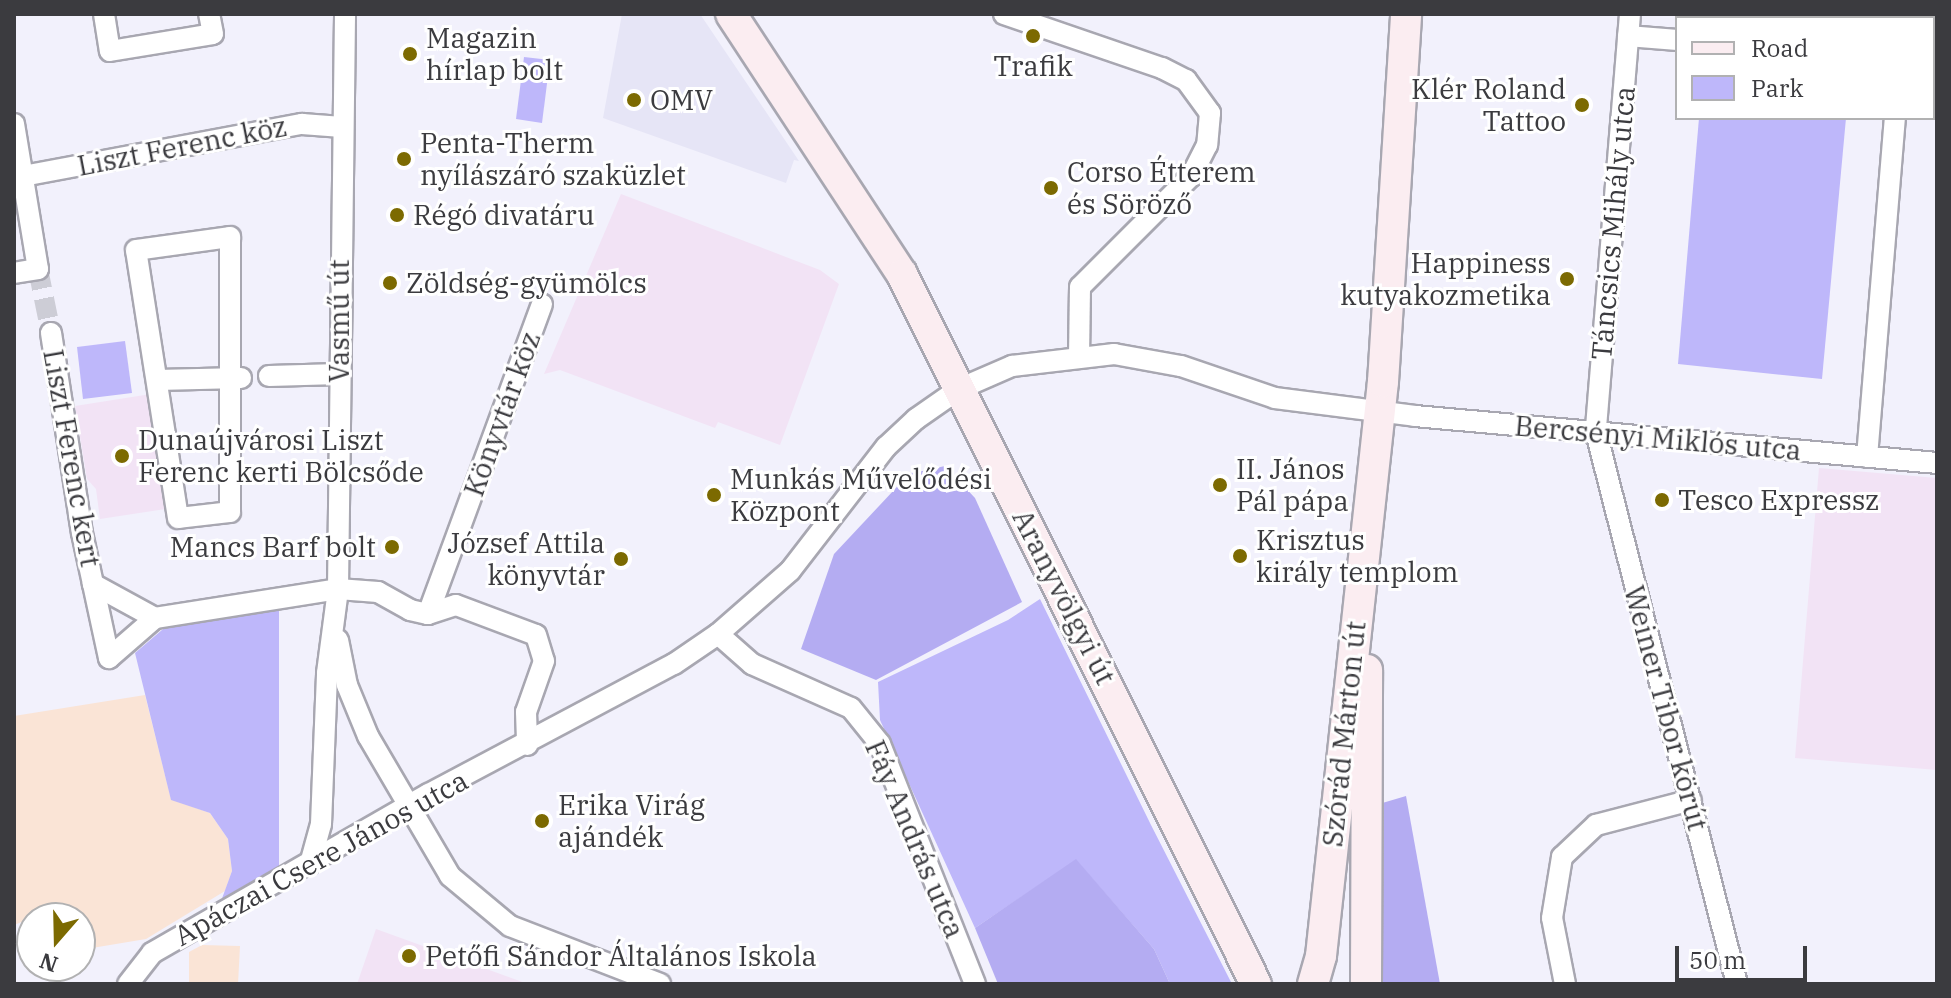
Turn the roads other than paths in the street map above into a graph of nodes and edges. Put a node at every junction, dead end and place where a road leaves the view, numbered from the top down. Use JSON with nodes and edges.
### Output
{"nodes":[{"id":1,"x":104,"y":14,"type":"edge"},
{"id":2,"x":209,"y":14,"type":"edge"},
{"id":3,"x":345,"y":14,"type":"edge"},
{"id":4,"x":731,"y":14,"type":"edge"},
{"id":5,"x":1004,"y":14,"type":"edge"},
{"id":6,"x":1406,"y":14,"type":"edge"},
{"id":7,"x":1630,"y":14,"type":"edge"},
{"id":8,"x":1628,"y":36,"type":"junction"},
{"id":9,"x":1675,"y":40,"type":"edge"},
{"id":10,"x":1895,"y":120,"type":"edge"},
{"id":11,"x":14,"y":124,"type":"edge"},
{"id":12,"x":342,"y":127,"type":"junction"},
{"id":13,"x":23,"y":176,"type":"junction"},
{"id":14,"x":14,"y":273,"type":"edge"},
{"id":15,"x":542,"y":304,"type":"dead end"},
{"id":16,"x":51,"y":333,"type":"tunnel mouth"},
{"id":17,"x":1079,"y":355,"type":"junction"},
{"id":18,"x":339,"y":374,"type":"junction"},
{"id":19,"x":269,"y":376,"type":"dead end"},
{"id":20,"x":235,"y":378,"type":"junction"},
{"id":21,"x":157,"y":380,"type":"junction"},
{"id":22,"x":959,"y":389,"type":"junction"},
{"id":23,"x":1380,"y":411,"type":"junction"},
{"id":24,"x":1596,"y":432,"type":"junction"},
{"id":25,"x":1867,"y":457,"type":"junction"},
{"id":26,"x":1937,"y":463,"type":"edge"},
{"id":27,"x":1371,"y":483,"type":"junction"},
{"id":28,"x":93,"y":584,"type":"junction"},
{"id":29,"x":338,"y":589,"type":"junction"},
{"id":30,"x":428,"y":614,"type":"junction"},
{"id":31,"x":155,"y":618,"type":"junction"},
{"id":32,"x":336,"y":628,"type":"junction"},
{"id":33,"x":718,"y":634,"type":"junction"},
{"id":34,"x":527,"y":745,"type":"junction"},
{"id":35,"x":1691,"y":800,"type":"junction"},
{"id":36,"x":407,"y":807,"type":"junction"},
{"id":37,"x":310,"y":864,"type":"junction"},
{"id":38,"x":128,"y":984,"type":"edge"},
{"id":39,"x":660,"y":984,"type":"edge"},
{"id":40,"x":975,"y":984,"type":"edge"},
{"id":41,"x":1256,"y":984,"type":"edge"},
{"id":42,"x":1313,"y":984,"type":"edge"},
{"id":43,"x":1366,"y":984,"type":"edge"},
{"id":44,"x":1565,"y":984,"type":"edge"},
{"id":45,"x":1737,"y":984,"type":"edge"}],
"edges":[{"from":1,"to":2,"type":"street"},
{"from":3,"to":12,"type":"street","name":"Vasmű út"},
{"from":4,"to":22,"type":"street","name":"Aranyvölgyi út"},
{"from":5,"to":17,"type":"street"},
{"from":6,"to":23,"type":"street","name":"Szórád Márton út"},
{"from":7,"to":8,"type":"street","name":"Táncsics Mihály utca"},
{"from":8,"to":9,"type":"street"},
{"from":8,"to":24,"type":"street","name":"Táncsics Mihály utca"},
{"from":10,"to":25,"type":"street"},
{"from":11,"to":13,"type":"street"},
{"from":12,"to":13,"type":"street","name":"Liszt Ferenc köz"},
{"from":12,"to":18,"type":"street","name":"Vasmű út"},
{"from":13,"to":14,"type":"street"},
{"from":15,"to":30,"type":"street","name":"Könyvtár köz"},
{"from":16,"to":28,"type":"street","name":"Liszt Ferenc kert"},
{"from":17,"to":22,"type":"street","name":"Apáczai Csere János utca"},
{"from":17,"to":23,"type":"street","name":"Apáczai Csere János utca"},
{"from":18,"to":19,"type":"street"},
{"from":18,"to":29,"type":"street","name":"Vasmű út"},
{"from":20,"to":21,"type":"street"},
{"from":20,"to":21,"type":"street"},
{"from":20,"to":21,"type":"street"},
{"from":22,"to":33,"type":"street","name":"Apáczai Csere János utca"},
{"from":22,"to":41,"type":"street","name":"Aranyvölgyi út"},
{"from":23,"to":24,"type":"street","name":"Bercsényi Miklós utca"},
{"from":23,"to":27,"type":"street","name":"Szórád Márton út"},
{"from":24,"to":25,"type":"street","name":"Bercsényi Miklós utca"},
{"from":24,"to":35,"type":"street","name":"Weiner Tibor körút"},
{"from":25,"to":26,"type":"street","name":"Bercsényi Miklós utca"},
{"from":27,"to":42,"type":"street","name":"Szórád Márton út"},
{"from":27,"to":43,"type":"street","name":"Szórád Márton út"},
{"from":28,"to":31,"type":"street","name":"Liszt Ferenc kert"},
{"from":28,"to":31,"type":"street","name":"Liszt Ferenc kert"},
{"from":29,"to":30,"type":"street"},
{"from":29,"to":31,"type":"street"},
{"from":29,"to":32,"type":"street","name":"Vasmű út"},
{"from":30,"to":34,"type":"street"},
{"from":32,"to":36,"type":"street","name":"Vasmű út"},
{"from":32,"to":37,"type":"street","name":"Vasmű út"},
{"from":33,"to":34,"type":"street","name":"Apáczai Csere János utca"},
{"from":33,"to":40,"type":"street","name":"Fáy András utca"},
{"from":34,"to":36,"type":"street","name":"Apáczai Csere János utca"},
{"from":35,"to":44,"type":"street"},
{"from":35,"to":45,"type":"street","name":"Weiner Tibor körút"},
{"from":36,"to":37,"type":"street","name":"Apáczai Csere János utca"},
{"from":36,"to":39,"type":"street","name":"Vasmű út"},
{"from":37,"to":38,"type":"street","name":"Apáczai Csere János utca"}]}
